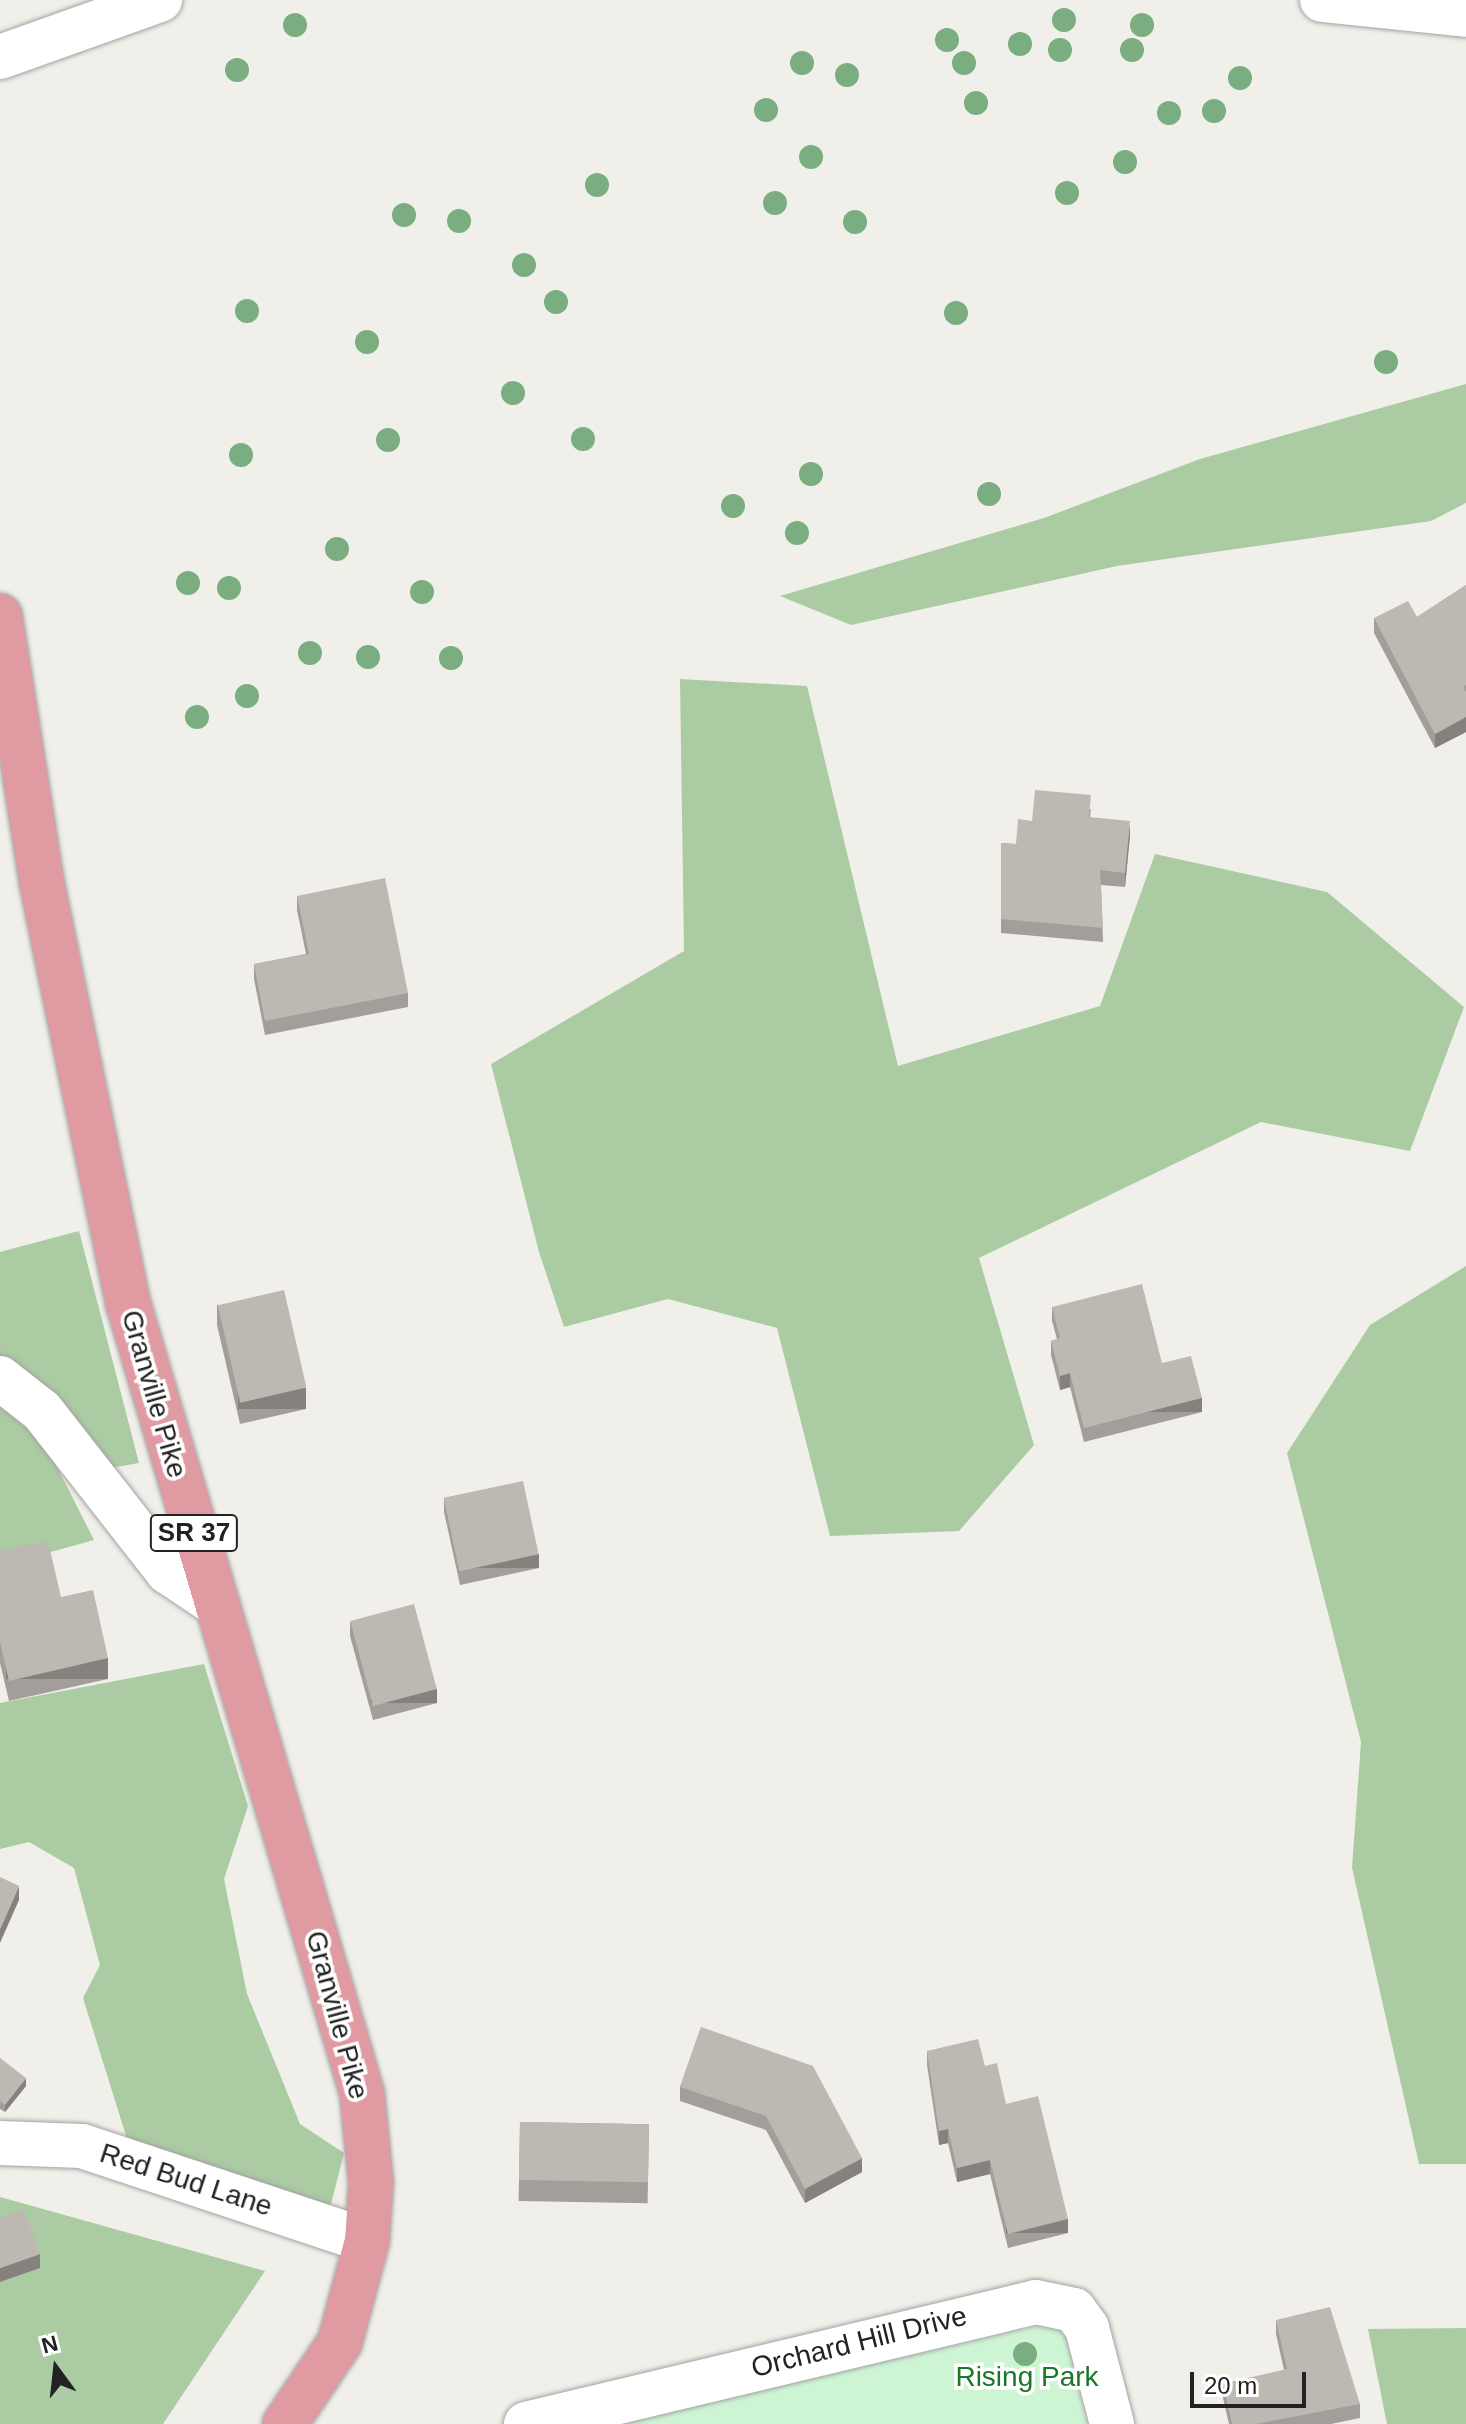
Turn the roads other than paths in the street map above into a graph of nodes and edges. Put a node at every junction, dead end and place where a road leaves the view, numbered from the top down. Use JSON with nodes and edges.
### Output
{"nodes":[{"id":1,"x":160,"y":0,"type":"edge"},
{"id":2,"x":1322,"y":0,"type":"edge"},
{"id":3,"x":1466,"y":15,"type":"edge"},
{"id":4,"x":0,"y":57,"type":"edge"},
{"id":5,"x":0,"y":616,"type":"edge"},
{"id":6,"x":0,"y":1378,"type":"edge"},
{"id":7,"x":213,"y":1602,"type":"junction"},
{"id":8,"x":0,"y":2143,"type":"edge"},
{"id":9,"x":367,"y":2241,"type":"junction"},
{"id":10,"x":285,"y":2424,"type":"edge"},
{"id":11,"x":526,"y":2424,"type":"edge"},
{"id":12,"x":1112,"y":2424,"type":"edge"}],
"edges":[{"from":1,"to":4,"type":"street"},
{"from":2,"to":3,"type":"street"},
{"from":5,"to":7,"type":"highway","name":"Granville Pike","number":"SR 37"},
{"from":6,"to":7,"type":"street"},
{"from":7,"to":9,"type":"highway","name":"Granville Pike","number":"SR 37"},
{"from":8,"to":9,"type":"street","name":"Red Bud Lane"},
{"from":9,"to":10,"type":"highway","name":"Granville Pike","number":"SR 37"},
{"from":11,"to":12,"type":"street","name":"Orchard Hill Drive"}]}
